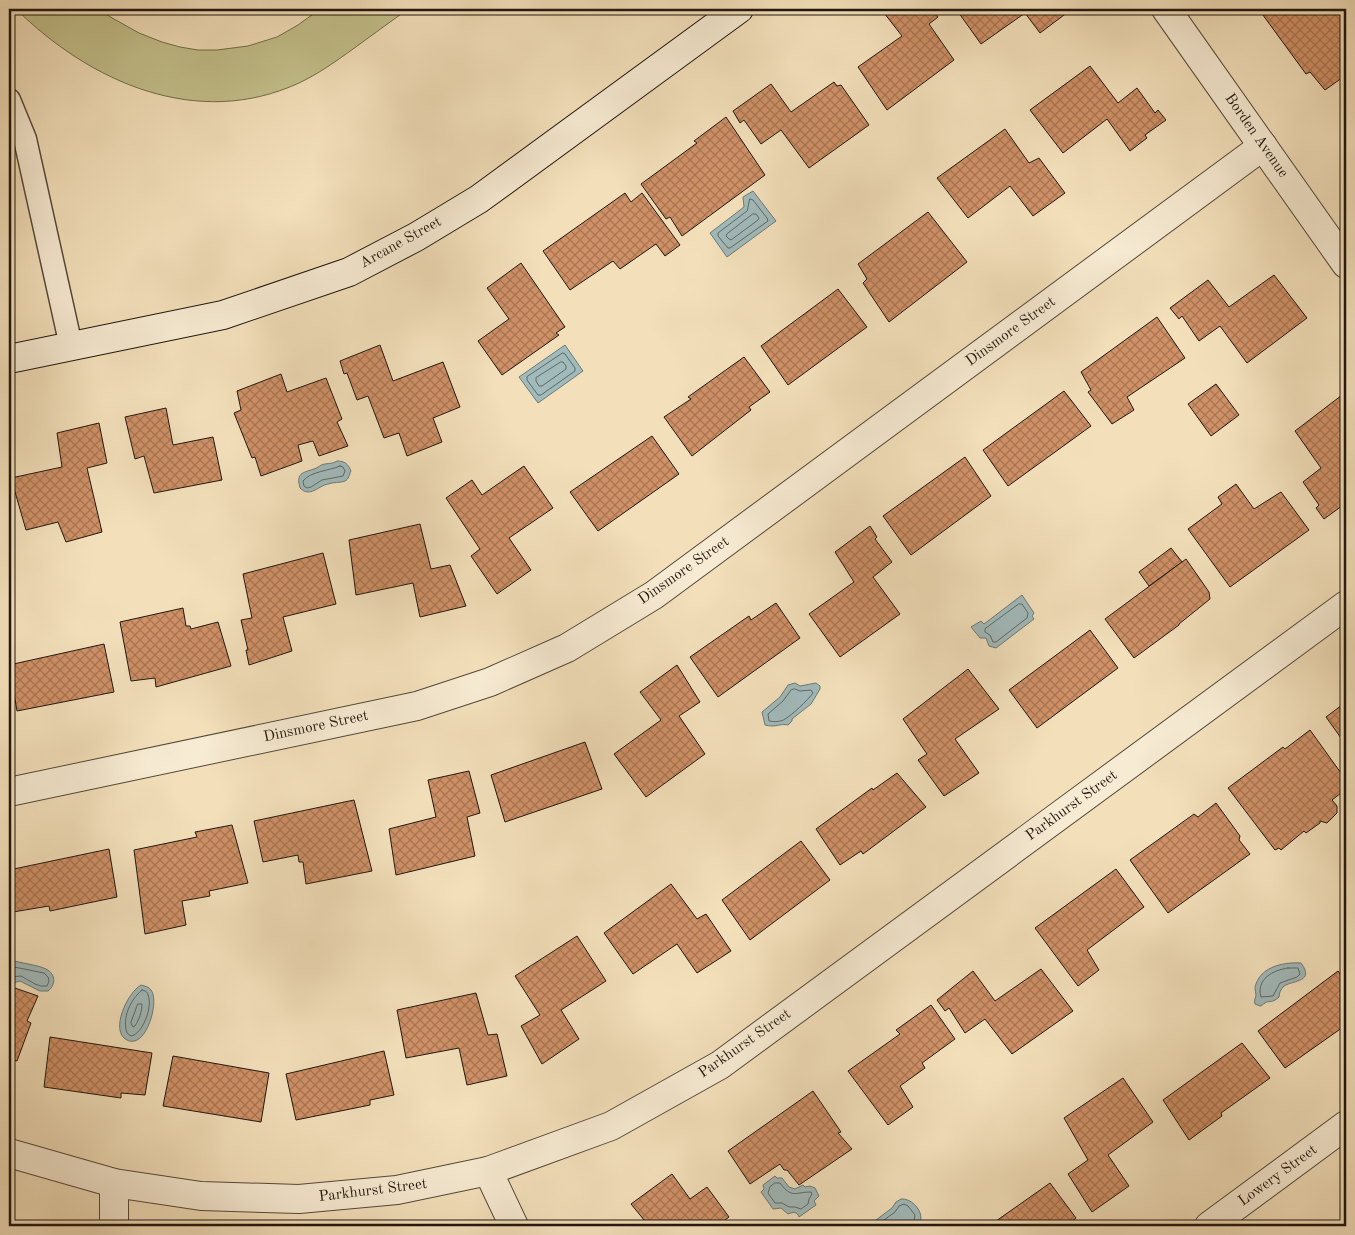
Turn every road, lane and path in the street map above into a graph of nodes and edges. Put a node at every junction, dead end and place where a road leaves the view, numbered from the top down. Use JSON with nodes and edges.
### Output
{"nodes":[{"id":1,"x":739,"y":9,"type":"edge"},
{"id":2,"x":1166,"y":9,"type":"edge"},
{"id":3,"x":9,"y":100,"type":"edge"},
{"id":4,"x":1263,"y":146,"type":"junction"},
{"id":5,"x":1346,"y":264,"type":"edge"},
{"id":6,"x":71,"y":346,"type":"junction"},
{"id":7,"x":9,"y":359,"type":"edge"},
{"id":8,"x":1346,"y":605,"type":"edge"},
{"id":9,"x":9,"y":792,"type":"edge"},
{"id":10,"x":1346,"y":1125,"type":"edge"},
{"id":11,"x":9,"y":1153,"type":"edge"},
{"id":12,"x":488,"y":1172,"type":"junction"},
{"id":13,"x":114,"y":1183,"type":"junction"},
{"id":14,"x":114,"y":1226,"type":"edge"},
{"id":15,"x":514,"y":1226,"type":"edge"},
{"id":16,"x":1209,"y":1226,"type":"edge"}],
"edges":[{"from":1,"to":6,"type":"street","name":"Arcane Street"},
{"from":2,"to":4,"type":"street","name":"Borden Avenue"},
{"from":3,"to":6,"type":"lane"},
{"from":4,"to":5,"type":"street","name":"Borden Avenue"},
{"from":4,"to":9,"type":"street","name":"Dinsmore Street"},
{"from":6,"to":7,"type":"street","name":"Arcane Street"},
{"from":8,"to":12,"type":"street","name":"Parkhurst Street"},
{"from":10,"to":16,"type":"street","name":"Lowery Street"},
{"from":11,"to":13,"type":"street","name":"Parkhurst Street"},
{"from":12,"to":13,"type":"street","name":"Parkhurst Street"},
{"from":12,"to":15,"type":"street"},
{"from":13,"to":14,"type":"street"}]}
